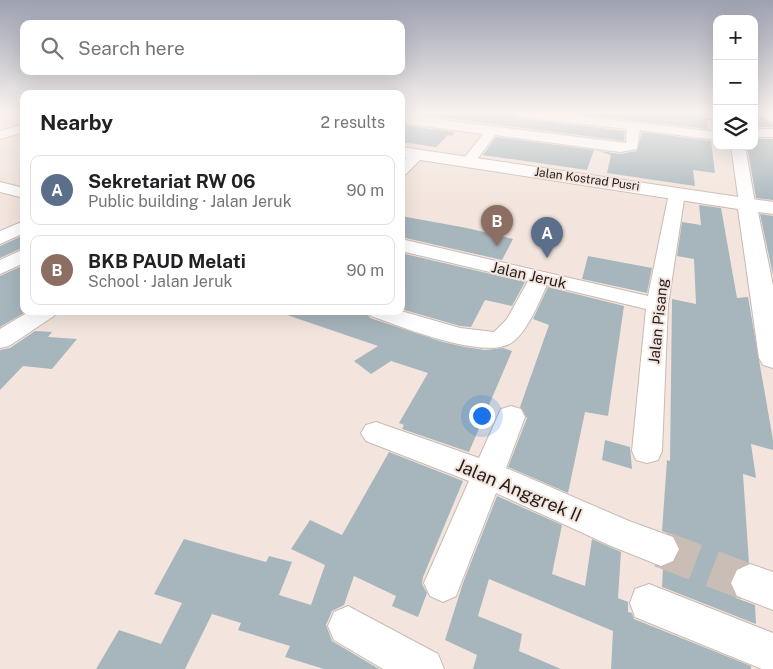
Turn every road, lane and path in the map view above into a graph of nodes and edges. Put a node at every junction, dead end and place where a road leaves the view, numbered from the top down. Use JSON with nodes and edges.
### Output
{"nodes":[{"id":1,"x":483,"y":143,"type":"edge"},
{"id":2,"x":584,"y":143,"type":"edge"},
{"id":3,"x":632,"y":143,"type":"edge"},
{"id":4,"x":739,"y":150,"type":"edge"},
{"id":5,"x":410,"y":153,"type":"edge"},
{"id":6,"x":468,"y":162,"type":"junction"},
{"id":7,"x":0,"y":187,"type":"edge"},
{"id":8,"x":20,"y":192,"type":"edge"},
{"id":9,"x":677,"y":193,"type":"junction"},
{"id":10,"x":747,"y":203,"type":"junction"},
{"id":11,"x":773,"y":208,"type":"edge"},
{"id":12,"x":20,"y":228,"type":"edge"},
{"id":13,"x":0,"y":238,"type":"edge"},
{"id":14,"x":405,"y":246,"type":"edge"},
{"id":15,"x":20,"y":257,"type":"edge"},
{"id":16,"x":0,"y":268,"type":"edge"},
{"id":17,"x":540,"y":278,"type":"junction"},
{"id":18,"x":657,"y":305,"type":"junction"},
{"id":19,"x":40,"y":315,"type":"edge"},
{"id":20,"x":393,"y":315,"type":"edge"},
{"id":21,"x":0,"y":340,"type":"edge"},
{"id":22,"x":773,"y":358,"type":"edge"},
{"id":23,"x":511,"y":417,"type":"dead end"},
{"id":24,"x":376,"y":433,"type":"dead end"},
{"id":25,"x":647,"y":451,"type":"dead end"},
{"id":26,"x":489,"y":475,"type":"junction"},
{"id":27,"x":661,"y":549,"type":"tunnel mouth"},
{"id":28,"x":443,"y":583,"type":"dead end"},
{"id":29,"x":648,"y":603,"type":"dead end"},
{"id":30,"x":348,"y":626,"type":"dead end"},
{"id":31,"x":773,"y":653,"type":"edge"},
{"id":32,"x":411,"y":666,"type":"edge"}],
"edges":[{"from":1,"to":6,"type":"street"},
{"from":2,"to":3,"type":"street"},
{"from":4,"to":10,"type":"street"},
{"from":5,"to":6,"type":"street","name":"Jalan Kostrad Pusri"},
{"from":6,"to":9,"type":"street","name":"Jalan Kostrad Pusri"},
{"from":7,"to":8,"type":"street"},
{"from":9,"to":10,"type":"street","name":"Jalan Kostrad Pusri"},
{"from":9,"to":18,"type":"street","name":"Jalan Pisang"},
{"from":10,"to":11,"type":"street","name":"Jalan Kostrad Pusri"},
{"from":10,"to":22,"type":"street"},
{"from":12,"to":13,"type":"street"},
{"from":14,"to":17,"type":"street","name":"Jalan Jeruk"},
{"from":15,"to":16,"type":"street"},
{"from":17,"to":18,"type":"street","name":"Jalan Jeruk"},
{"from":17,"to":20,"type":"street"},
{"from":18,"to":25,"type":"street","name":"Jalan Pisang"},
{"from":19,"to":21,"type":"street"},
{"from":23,"to":26,"type":"street"},
{"from":24,"to":26,"type":"street","name":"Jalan Anggrek II"},
{"from":26,"to":27,"type":"street","name":"Jalan Anggrek II"},
{"from":26,"to":28,"type":"street"},
{"from":29,"to":31,"type":"street"},
{"from":30,"to":32,"type":"street"}]}
